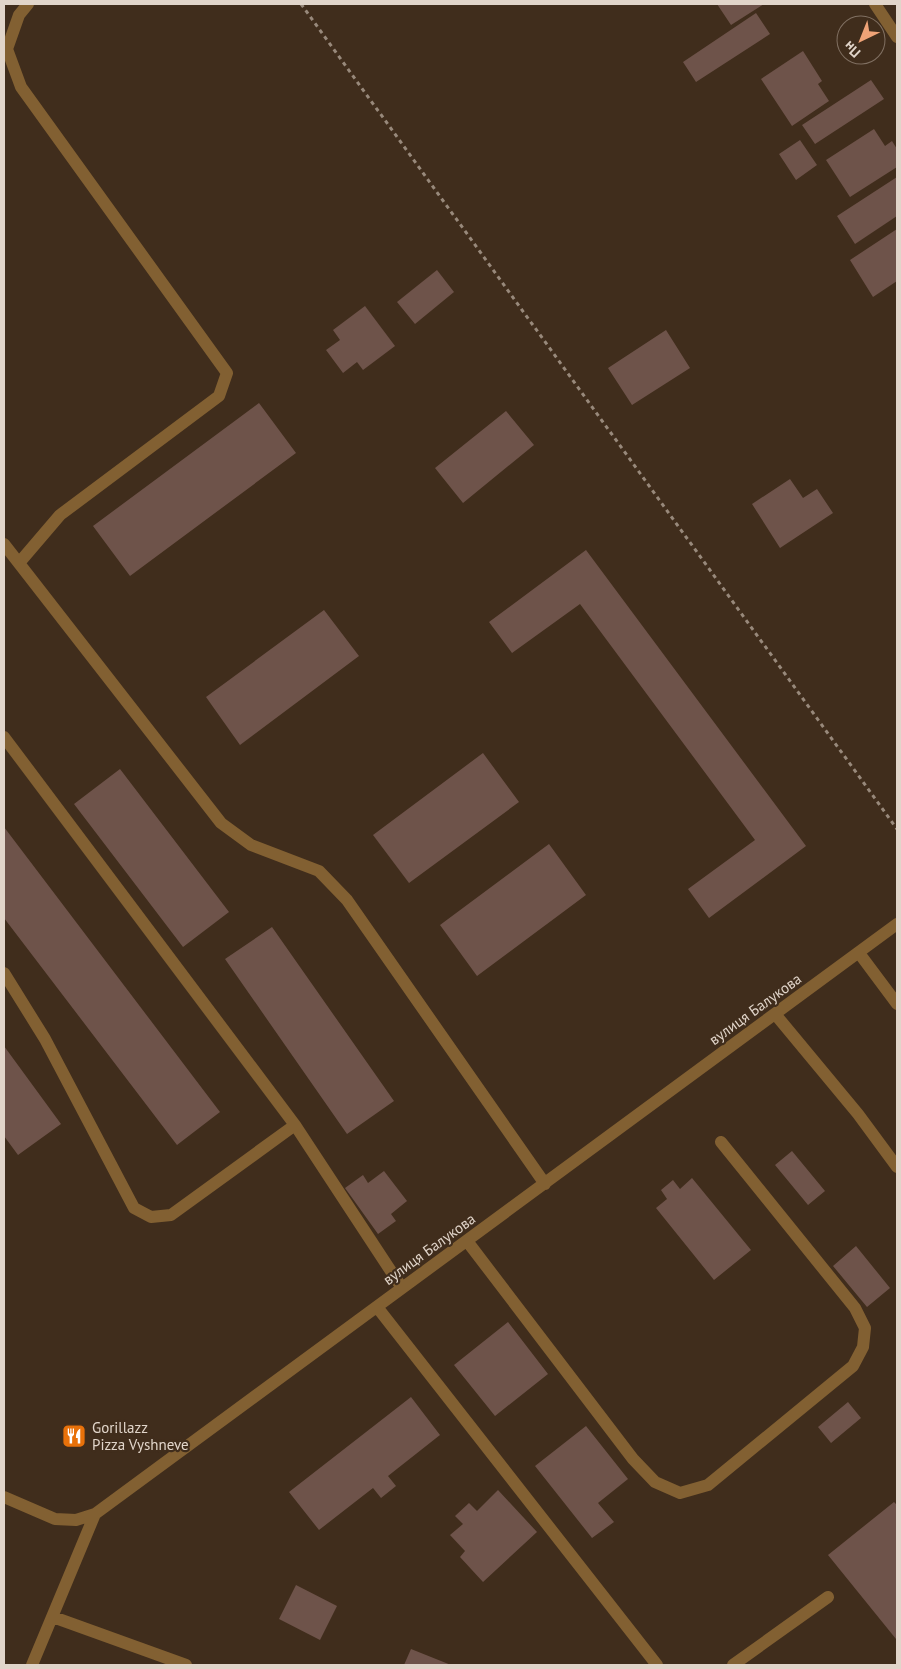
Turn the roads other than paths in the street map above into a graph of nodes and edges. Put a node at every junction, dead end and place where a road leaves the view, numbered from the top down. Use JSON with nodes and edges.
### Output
{"nodes":[{"id":1,"x":28,"y":4,"type":"edge"},
{"id":2,"x":876,"y":4,"type":"edge"},
{"id":3,"x":897,"y":37,"type":"edge"},
{"id":4,"x":4,"y":544,"type":"edge"},
{"id":5,"x":19,"y":563,"type":"junction"},
{"id":6,"x":4,"y":737,"type":"edge"},
{"id":7,"x":897,"y":924,"type":"edge"},
{"id":8,"x":859,"y":952,"type":"junction"},
{"id":9,"x":4,"y":974,"type":"edge"},
{"id":10,"x":897,"y":1004,"type":"edge"},
{"id":11,"x":775,"y":1014,"type":"junction"},
{"id":12,"x":295,"y":1125,"type":"junction"},
{"id":13,"x":720,"y":1142,"type":"dead end"},
{"id":14,"x":897,"y":1167,"type":"edge"},
{"id":15,"x":545,"y":1184,"type":"junction"},
{"id":16,"x":467,"y":1241,"type":"junction"},
{"id":17,"x":402,"y":1288,"type":"junction"},
{"id":18,"x":376,"y":1307,"type":"junction"},
{"id":19,"x":4,"y":1497,"type":"edge"},
{"id":20,"x":95,"y":1514,"type":"junction"},
{"id":21,"x":828,"y":1597,"type":"dead end"},
{"id":22,"x":52,"y":1617,"type":"junction"},
{"id":23,"x":32,"y":1665,"type":"edge"},
{"id":24,"x":186,"y":1665,"type":"edge"},
{"id":25,"x":656,"y":1665,"type":"edge"},
{"id":26,"x":733,"y":1665,"type":"edge"}],
"edges":[{"from":1,"to":5,"type":"street"},
{"from":2,"to":3,"type":"street"},
{"from":4,"to":5,"type":"street"},
{"from":5,"to":15,"type":"street"},
{"from":6,"to":12,"type":"street"},
{"from":7,"to":8,"type":"street","name":"вулиця Балукова"},
{"from":8,"to":10,"type":"street"},
{"from":8,"to":11,"type":"street","name":"вулиця Балукова"},
{"from":9,"to":12,"type":"street"},
{"from":11,"to":14,"type":"street"},
{"from":11,"to":15,"type":"street","name":"вулиця Балукова"},
{"from":12,"to":17,"type":"street"},
{"from":13,"to":16,"type":"street"},
{"from":15,"to":16,"type":"street","name":"вулиця Балукова"},
{"from":16,"to":17,"type":"street","name":"вулиця Балукова"},
{"from":17,"to":18,"type":"street","name":"вулиця Балукова"},
{"from":18,"to":20,"type":"street","name":"вулиця Балукова"},
{"from":18,"to":25,"type":"street"},
{"from":19,"to":20,"type":"street","name":"вулиця Балукова"},
{"from":20,"to":22,"type":"street"},
{"from":21,"to":26,"type":"street"},
{"from":22,"to":23,"type":"street"},
{"from":22,"to":24,"type":"street"}]}
